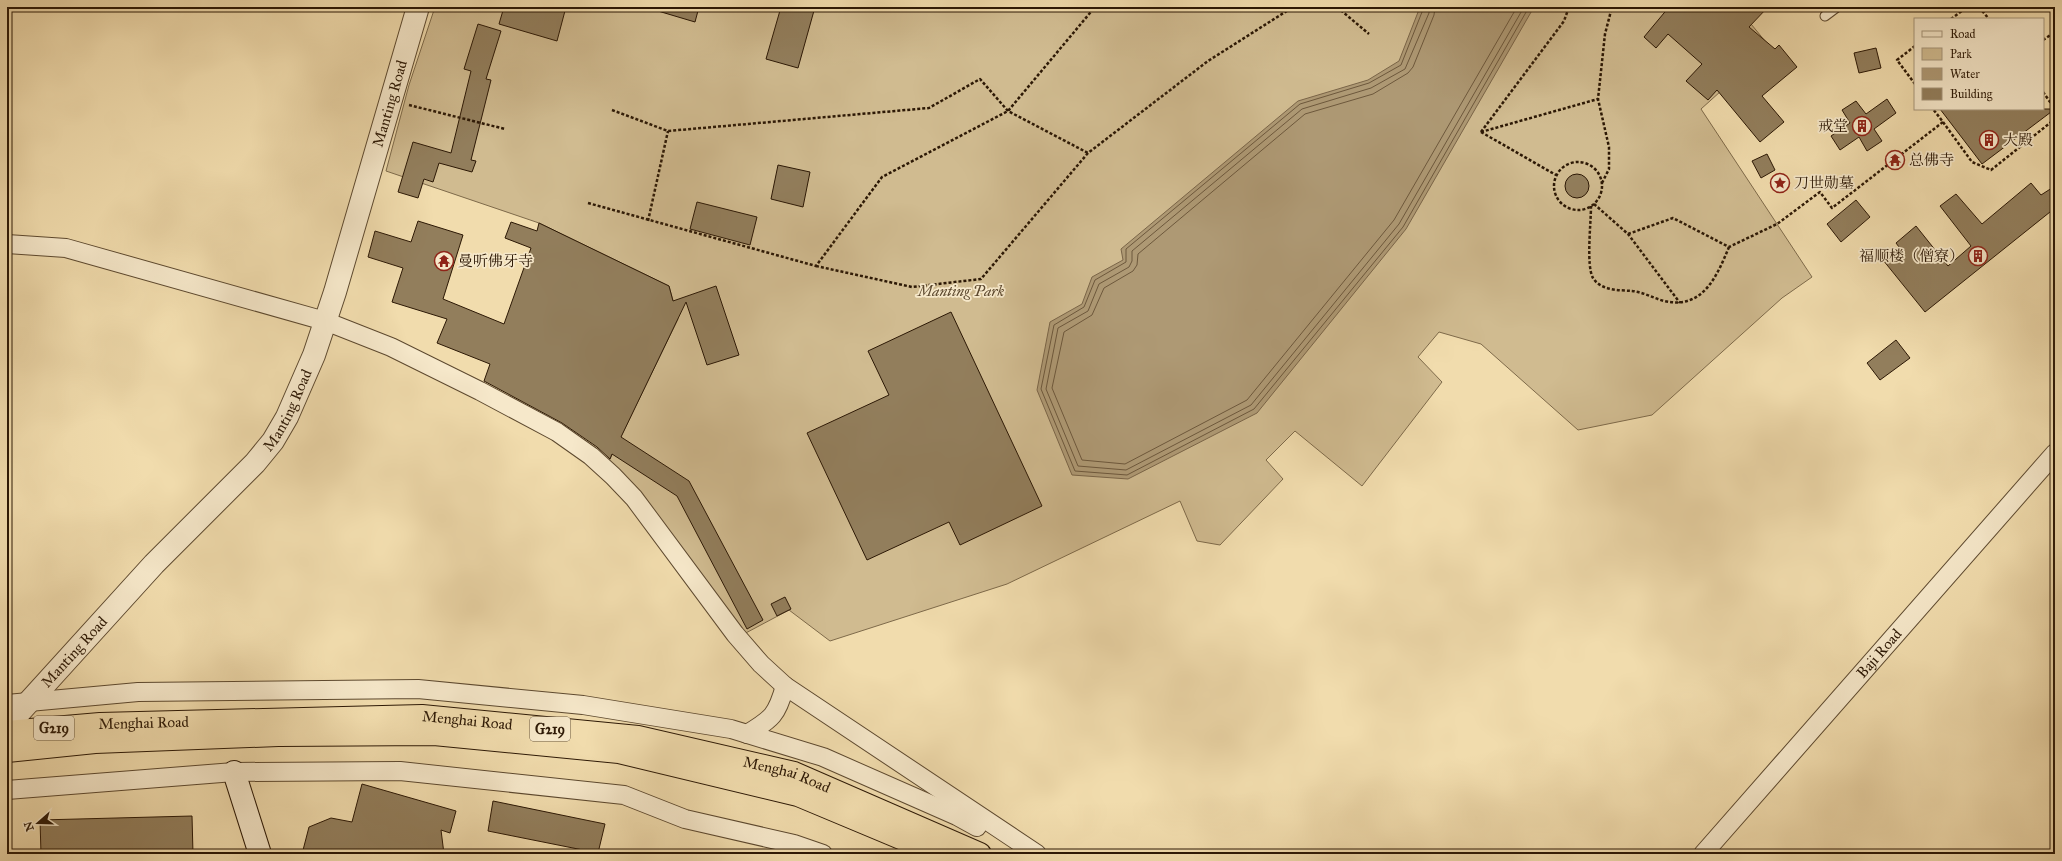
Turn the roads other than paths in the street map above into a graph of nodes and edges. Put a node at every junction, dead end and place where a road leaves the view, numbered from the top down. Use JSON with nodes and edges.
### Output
{"nodes":[{"id":1,"x":418,"y":7,"type":"edge"},
{"id":2,"x":1837,"y":7,"type":"edge"},
{"id":3,"x":1825,"y":16,"type":"dead end"},
{"id":4,"x":7,"y":244,"type":"edge"},
{"id":5,"x":325,"y":321,"type":"junction"},
{"id":6,"x":2055,"y":453,"type":"edge"},
{"id":7,"x":785,"y":686,"type":"junction"},
{"id":8,"x":16,"y":704,"type":"edge"},
{"id":9,"x":7,"y":726,"type":"edge"},
{"id":10,"x":7,"y":732,"type":"edge"},
{"id":11,"x":98,"y":733,"type":"junction"},
{"id":12,"x":747,"y":734,"type":"junction"},
{"id":13,"x":7,"y":751,"type":"edge"},
{"id":14,"x":234,"y":772,"type":"junction"},
{"id":15,"x":7,"y":790,"type":"edge"},
{"id":16,"x":260,"y":854,"type":"edge"},
{"id":17,"x":823,"y":854,"type":"edge"},
{"id":18,"x":939,"y":854,"type":"edge"},
{"id":19,"x":980,"y":854,"type":"edge"},
{"id":20,"x":1027,"y":854,"type":"edge"},
{"id":21,"x":1037,"y":854,"type":"edge"},
{"id":22,"x":1704,"y":854,"type":"edge"}],
"edges":[{"from":1,"to":5,"type":"street","name":"Manting Road"},
{"from":2,"to":3,"type":"lane"},
{"from":4,"to":5,"type":"street"},
{"from":5,"to":7,"type":"street"},
{"from":5,"to":8,"type":"street","name":"Manting Road"},
{"from":6,"to":22,"type":"street","name":"Baji Road"},
{"from":7,"to":12,"type":"street"},
{"from":7,"to":21,"type":"street"},
{"from":8,"to":9,"type":"street","name":"Manting Road"},
{"from":8,"to":12,"type":"street"},
{"from":10,"to":11,"type":"highway","name":"Menghai Road","number":"G219"},
{"from":11,"to":13,"type":"highway","name":"Menghai Road","number":"G219"},
{"from":11,"to":18,"type":"highway","name":"Menghai Road","number":"G219"},
{"from":11,"to":19,"type":"highway","name":"Menghai Road","number":"G219"},
{"from":12,"to":20,"type":"street"},
{"from":14,"to":15,"type":"street"},
{"from":14,"to":16,"type":"street"},
{"from":14,"to":17,"type":"street"}]}
